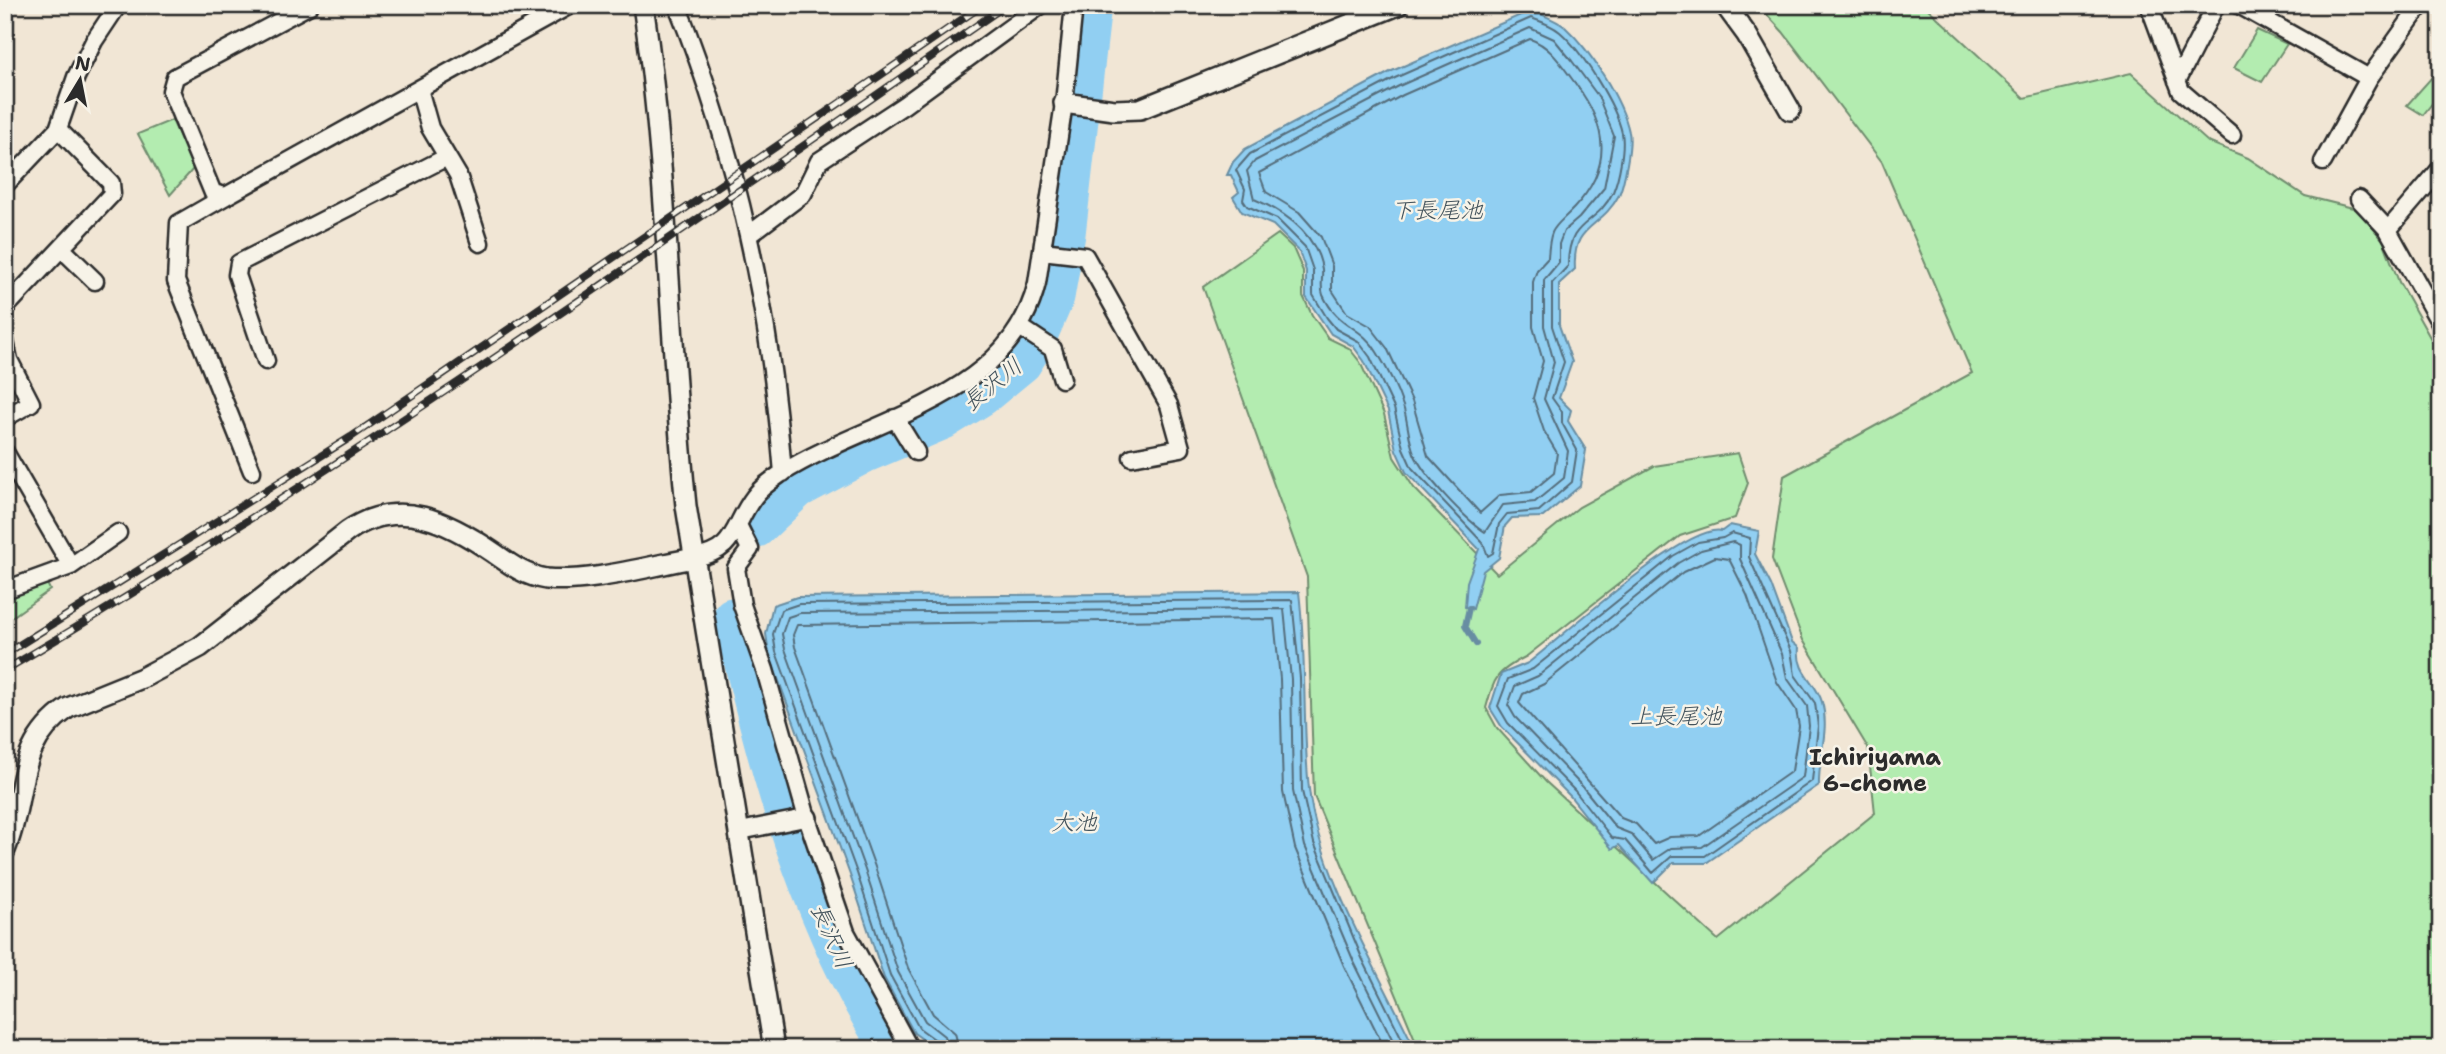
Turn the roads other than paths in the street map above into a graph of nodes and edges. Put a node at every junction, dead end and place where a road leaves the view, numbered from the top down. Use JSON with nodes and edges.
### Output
{"nodes":[{"id":1,"x":118,"y":5,"type":"edge"},
{"id":2,"x":310,"y":5,"type":"edge"},
{"id":3,"x":570,"y":5,"type":"edge"},
{"id":4,"x":643,"y":5,"type":"edge"},
{"id":5,"x":677,"y":5,"type":"edge"},
{"id":6,"x":1041,"y":5,"type":"edge"},
{"id":7,"x":1074,"y":5,"type":"edge"},
{"id":8,"x":1398,"y":5,"type":"edge"},
{"id":9,"x":1725,"y":5,"type":"edge"},
{"id":10,"x":2149,"y":5,"type":"edge"},
{"id":11,"x":2216,"y":5,"type":"edge"},
{"id":12,"x":2239,"y":5,"type":"edge"},
{"id":13,"x":2421,"y":5,"type":"edge"},
{"id":14,"x":2369,"y":78,"type":"junction"},
{"id":15,"x":2177,"y":81,"type":"junction"},
{"id":16,"x":419,"y":89,"type":"junction"},
{"id":17,"x":1064,"y":103,"type":"junction"},
{"id":18,"x":1790,"y":110,"type":"dead end"},
{"id":19,"x":58,"y":129,"type":"junction"},
{"id":20,"x":2232,"y":135,"type":"dead end"},
{"id":21,"x":447,"y":157,"type":"junction"},
{"id":22,"x":2323,"y":162,"type":"dead end"},
{"id":23,"x":2441,"y":168,"type":"edge"},
{"id":24,"x":5,"y":185,"type":"edge"},
{"id":25,"x":226,"y":196,"type":"junction"},
{"id":26,"x":2359,"y":199,"type":"dead end"},
{"id":27,"x":2388,"y":230,"type":"junction"},
{"id":28,"x":750,"y":233,"type":"junction"},
{"id":29,"x":480,"y":243,"type":"dead end"},
{"id":30,"x":62,"y":249,"type":"junction"},
{"id":31,"x":1043,"y":251,"type":"junction"},
{"id":32,"x":95,"y":281,"type":"dead end"},
{"id":33,"x":5,"y":308,"type":"edge"},
{"id":34,"x":2441,"y":325,"type":"edge"},
{"id":35,"x":1020,"y":328,"type":"junction"},
{"id":36,"x":5,"y":341,"type":"edge"},
{"id":37,"x":266,"y":361,"type":"dead end"},
{"id":38,"x":1062,"y":379,"type":"dead end"},
{"id":39,"x":5,"y":418,"type":"edge"},
{"id":40,"x":895,"y":418,"type":"junction"},
{"id":41,"x":915,"y":451,"type":"dead end"},
{"id":42,"x":5,"y":452,"type":"edge"},
{"id":43,"x":1132,"y":457,"type":"dead end"},
{"id":44,"x":251,"y":471,"type":"dead end"},
{"id":45,"x":783,"y":473,"type":"junction"},
{"id":46,"x":739,"y":527,"type":"junction"},
{"id":47,"x":118,"y":533,"type":"dead end"},
{"id":48,"x":694,"y":558,"type":"junction"},
{"id":49,"x":71,"y":566,"type":"junction"},
{"id":50,"x":5,"y":590,"type":"edge"},
{"id":51,"x":806,"y":818,"type":"junction"},
{"id":52,"x":739,"y":831,"type":"junction"},
{"id":53,"x":5,"y":849,"type":"edge"},
{"id":54,"x":774,"y":1049,"type":"edge"},
{"id":55,"x":910,"y":1049,"type":"edge"}],
"edges":[{"from":1,"to":19,"type":"street"},
{"from":2,"to":25,"type":"street"},
{"from":3,"to":16,"type":"street"},
{"from":4,"to":48,"type":"street"},
{"from":5,"to":28,"type":"street"},
{"from":6,"to":28,"type":"street"},
{"from":7,"to":17,"type":"street"},
{"from":8,"to":17,"type":"street"},
{"from":9,"to":18,"type":"street"},
{"from":10,"to":15,"type":"street"},
{"from":11,"to":15,"type":"street"},
{"from":12,"to":14,"type":"street"},
{"from":13,"to":14,"type":"street"},
{"from":14,"to":22,"type":"street"},
{"from":15,"to":20,"type":"street"},
{"from":16,"to":21,"type":"street"},
{"from":16,"to":25,"type":"street"},
{"from":17,"to":31,"type":"street"},
{"from":19,"to":24,"type":"street"},
{"from":19,"to":30,"type":"street"},
{"from":21,"to":29,"type":"street"},
{"from":21,"to":37,"type":"street"},
{"from":23,"to":27,"type":"street"},
{"from":25,"to":44,"type":"street"},
{"from":26,"to":27,"type":"street"},
{"from":27,"to":34,"type":"street"},
{"from":28,"to":45,"type":"street"},
{"from":30,"to":32,"type":"street"},
{"from":30,"to":33,"type":"street"},
{"from":31,"to":35,"type":"street"},
{"from":31,"to":43,"type":"street"},
{"from":35,"to":38,"type":"street"},
{"from":35,"to":40,"type":"street"},
{"from":36,"to":39,"type":"street"},
{"from":40,"to":41,"type":"street"},
{"from":40,"to":45,"type":"street"},
{"from":42,"to":49,"type":"street"},
{"from":45,"to":46,"type":"street"},
{"from":46,"to":48,"type":"street"},
{"from":46,"to":51,"type":"street"},
{"from":47,"to":49,"type":"street"},
{"from":48,"to":52,"type":"street"},
{"from":48,"to":53,"type":"street"},
{"from":49,"to":50,"type":"street"},
{"from":51,"to":52,"type":"street"},
{"from":51,"to":55,"type":"street"},
{"from":52,"to":54,"type":"street"}]}
